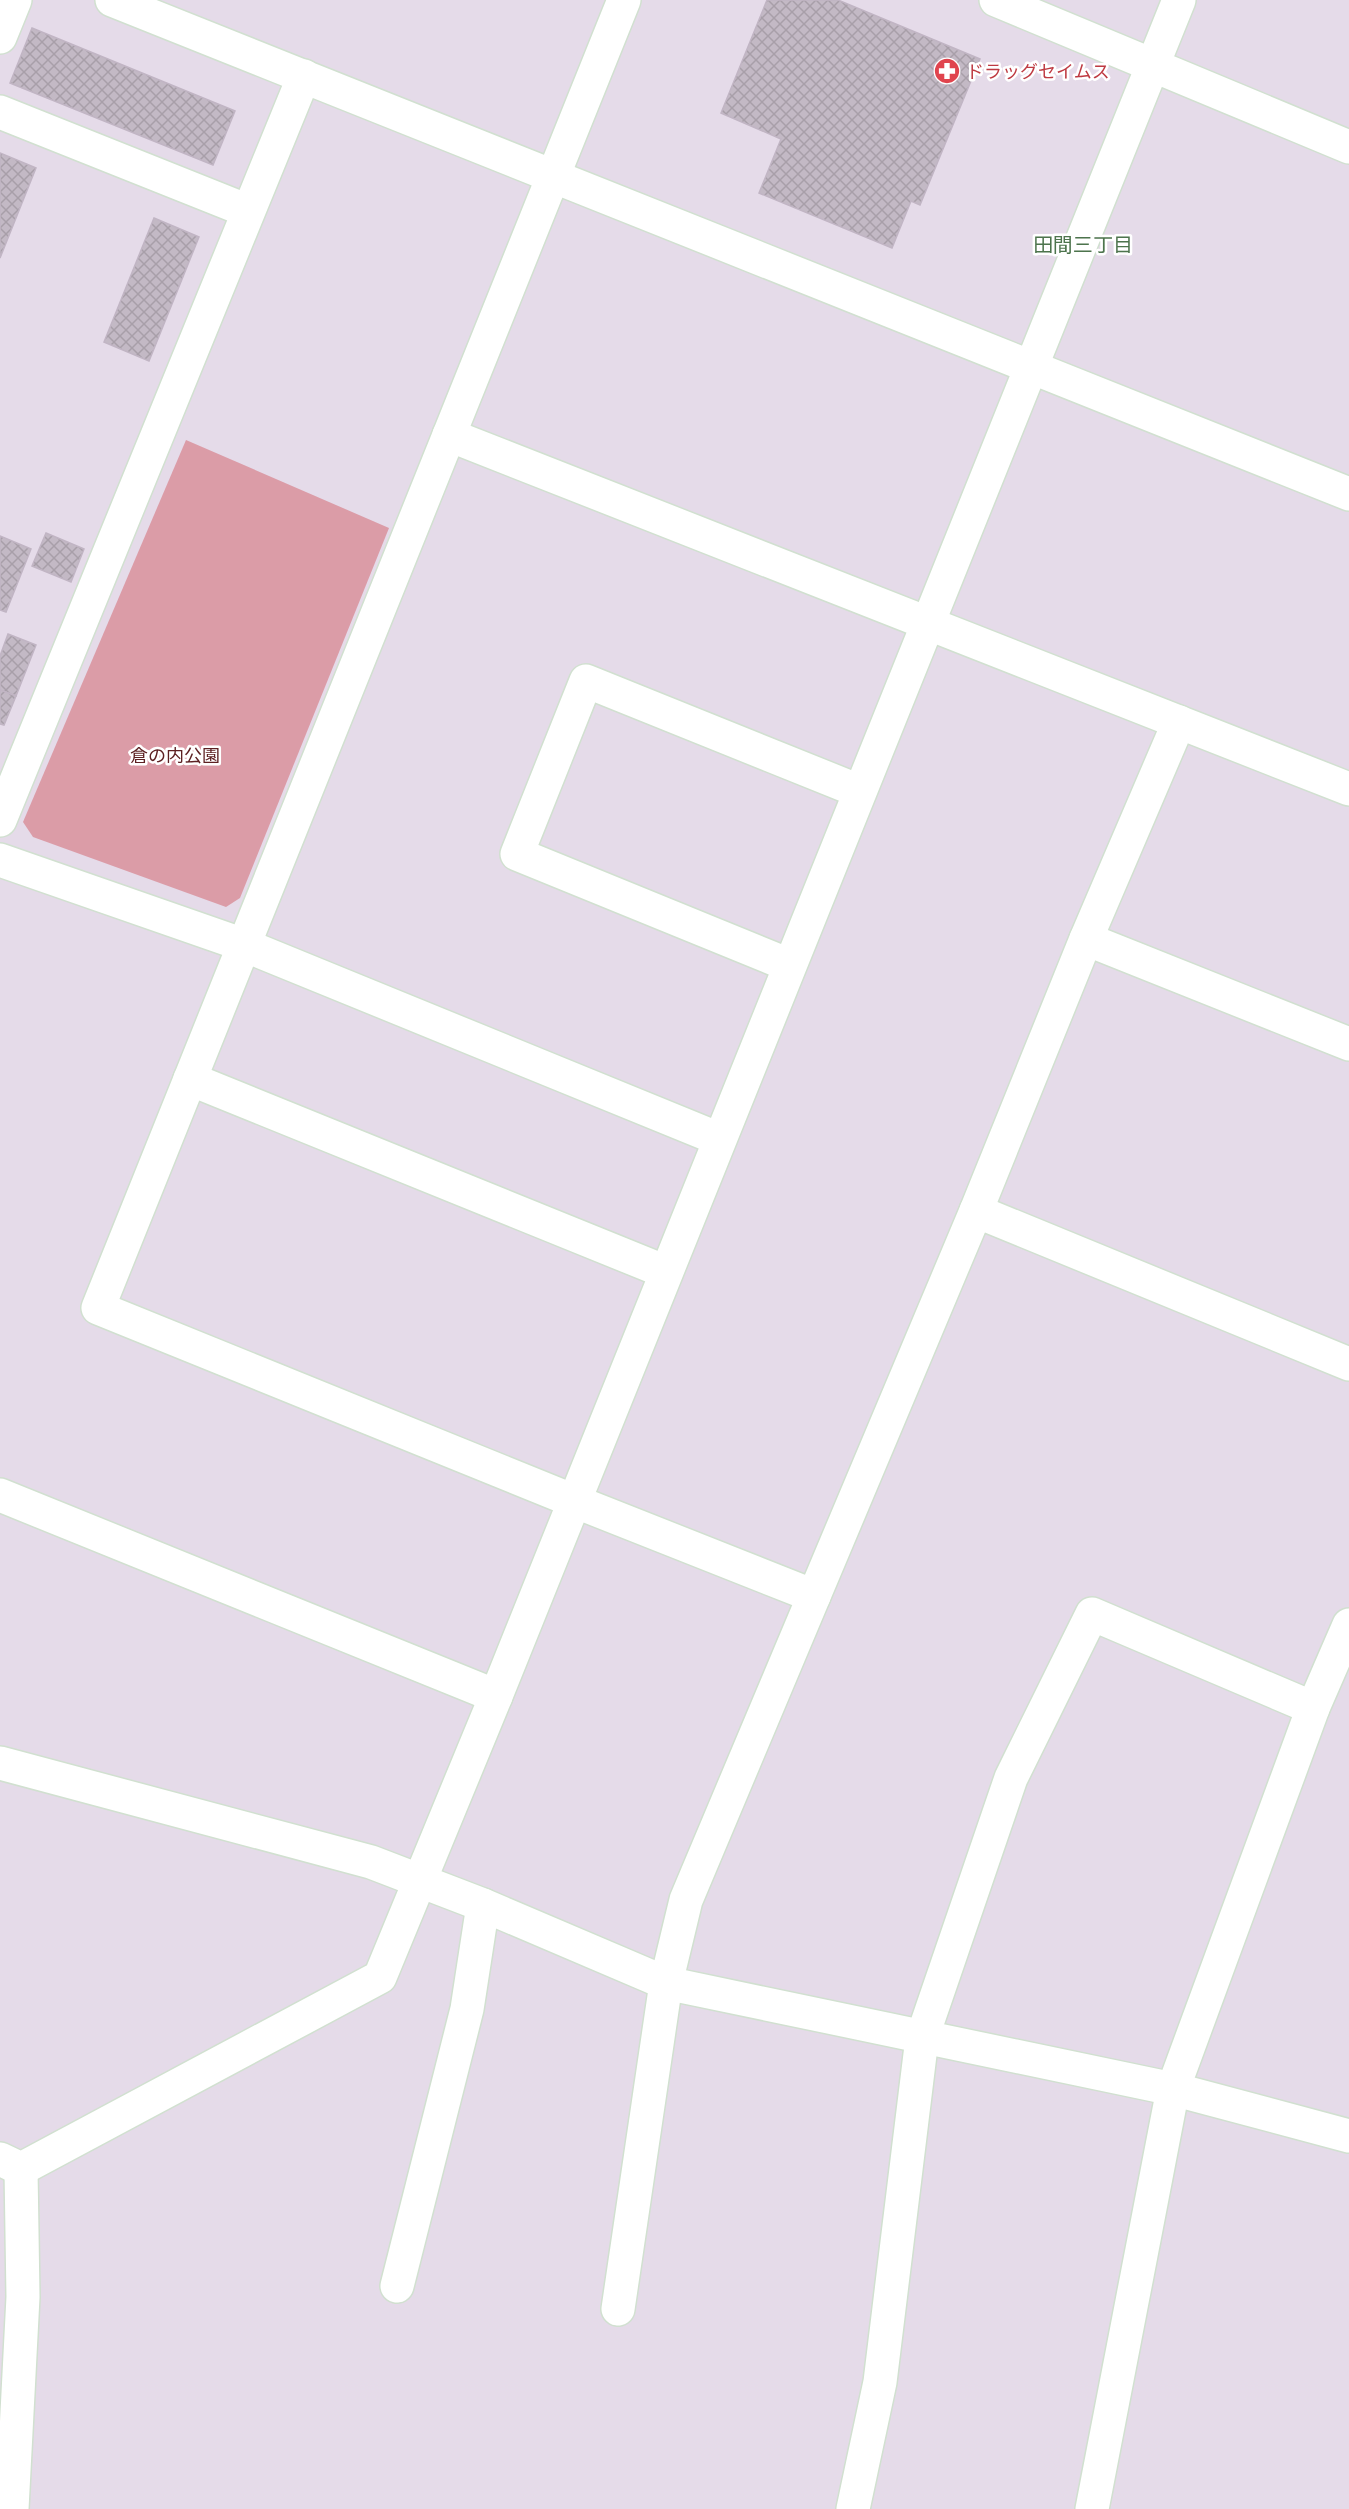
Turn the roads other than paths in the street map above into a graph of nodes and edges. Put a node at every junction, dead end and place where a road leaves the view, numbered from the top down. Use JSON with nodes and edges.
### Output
{"nodes":[{"id":1,"x":15,"y":0,"type":"edge"},
{"id":2,"x":112,"y":0,"type":"edge"},
{"id":3,"x":624,"y":0,"type":"edge"},
{"id":4,"x":996,"y":0,"type":"edge"},
{"id":5,"x":1179,"y":0,"type":"edge"},
{"id":6,"x":0,"y":37,"type":"edge"},
{"id":7,"x":1154,"y":65,"type":"junction"},
{"id":8,"x":304,"y":76,"type":"junction"},
{"id":9,"x":0,"y":112,"type":"edge"},
{"id":10,"x":1349,"y":147,"type":"edge"},
{"id":11,"x":552,"y":176,"type":"junction"},
{"id":12,"x":248,"y":211,"type":"junction"},
{"id":13,"x":1029,"y":366,"type":"junction"},
{"id":14,"x":449,"y":435,"type":"junction"},
{"id":15,"x":1349,"y":494,"type":"edge"},
{"id":16,"x":927,"y":622,"type":"junction"},
{"id":17,"x":1179,"y":722,"type":"junction"},
{"id":18,"x":1349,"y":789,"type":"edge"},
{"id":19,"x":859,"y":791,"type":"junction"},
{"id":20,"x":0,"y":820,"type":"edge"},
{"id":21,"x":0,"y":860,"type":"edge"},
{"id":22,"x":1086,"y":939,"type":"junction"},
{"id":23,"x":244,"y":945,"type":"junction"},
{"id":24,"x":789,"y":965,"type":"junction"},
{"id":25,"x":1349,"y":1044,"type":"edge"},
{"id":26,"x":190,"y":1079,"type":"junction"},
{"id":27,"x":719,"y":1139,"type":"junction"},
{"id":28,"x":976,"y":1210,"type":"junction"},
{"id":29,"x":666,"y":1272,"type":"junction"},
{"id":30,"x":1349,"y":1364,"type":"edge"},
{"id":31,"x":0,"y":1495,"type":"edge"},
{"id":32,"x":574,"y":1502,"type":"junction"},
{"id":33,"x":814,"y":1596,"type":"junction"},
{"id":34,"x":1349,"y":1625,"type":"edge"},
{"id":35,"x":496,"y":1696,"type":"junction"},
{"id":36,"x":1313,"y":1708,"type":"junction"},
{"id":37,"x":0,"y":1763,"type":"edge"},
{"id":38,"x":421,"y":1882,"type":"junction"},
{"id":39,"x":483,"y":1905,"type":"junction"},
{"id":40,"x":666,"y":1983,"type":"junction"},
{"id":41,"x":922,"y":2038,"type":"junction"},
{"id":42,"x":1173,"y":2089,"type":"junction"},
{"id":43,"x":1349,"y":2136,"type":"edge"},
{"id":44,"x":11,"y":2164,"type":"edge"},
{"id":45,"x":397,"y":2286,"type":"dead end"},
{"id":46,"x":618,"y":2309,"type":"dead end"},
{"id":47,"x":12,"y":2509,"type":"edge"},
{"id":48,"x":853,"y":2509,"type":"edge"},
{"id":49,"x":1092,"y":2509,"type":"edge"}],
"edges":[{"from":1,"to":6,"type":"street"},
{"from":2,"to":8,"type":"street"},
{"from":3,"to":11,"type":"street"},
{"from":4,"to":7,"type":"street"},
{"from":5,"to":7,"type":"street"},
{"from":7,"to":10,"type":"street"},
{"from":7,"to":13,"type":"street"},
{"from":8,"to":11,"type":"street"},
{"from":8,"to":12,"type":"street"},
{"from":9,"to":12,"type":"street"},
{"from":11,"to":13,"type":"street"},
{"from":11,"to":14,"type":"street"},
{"from":12,"to":20,"type":"street"},
{"from":13,"to":15,"type":"street"},
{"from":13,"to":16,"type":"street"},
{"from":14,"to":16,"type":"street"},
{"from":14,"to":23,"type":"street"},
{"from":16,"to":17,"type":"street"},
{"from":16,"to":19,"type":"street"},
{"from":17,"to":18,"type":"street"},
{"from":17,"to":22,"type":"street"},
{"from":19,"to":24,"type":"street"},
{"from":19,"to":24,"type":"street"},
{"from":21,"to":23,"type":"street"},
{"from":22,"to":25,"type":"street"},
{"from":22,"to":28,"type":"street"},
{"from":23,"to":26,"type":"street"},
{"from":23,"to":27,"type":"street"},
{"from":24,"to":27,"type":"street"},
{"from":26,"to":29,"type":"street"},
{"from":26,"to":32,"type":"street"},
{"from":27,"to":29,"type":"street"},
{"from":28,"to":30,"type":"street"},
{"from":28,"to":33,"type":"street"},
{"from":29,"to":32,"type":"street"},
{"from":31,"to":35,"type":"street"},
{"from":32,"to":33,"type":"street"},
{"from":32,"to":35,"type":"street"},
{"from":33,"to":40,"type":"street"},
{"from":34,"to":36,"type":"street"},
{"from":35,"to":38,"type":"street"},
{"from":36,"to":41,"type":"street"},
{"from":36,"to":42,"type":"street"},
{"from":37,"to":38,"type":"street"},
{"from":38,"to":39,"type":"street"},
{"from":38,"to":44,"type":"street"},
{"from":39,"to":40,"type":"street"},
{"from":39,"to":45,"type":"street"},
{"from":40,"to":41,"type":"street"},
{"from":40,"to":46,"type":"street"},
{"from":41,"to":42,"type":"street"},
{"from":41,"to":48,"type":"street"},
{"from":42,"to":43,"type":"street"},
{"from":42,"to":49,"type":"street"},
{"from":44,"to":47,"type":"street"}]}
